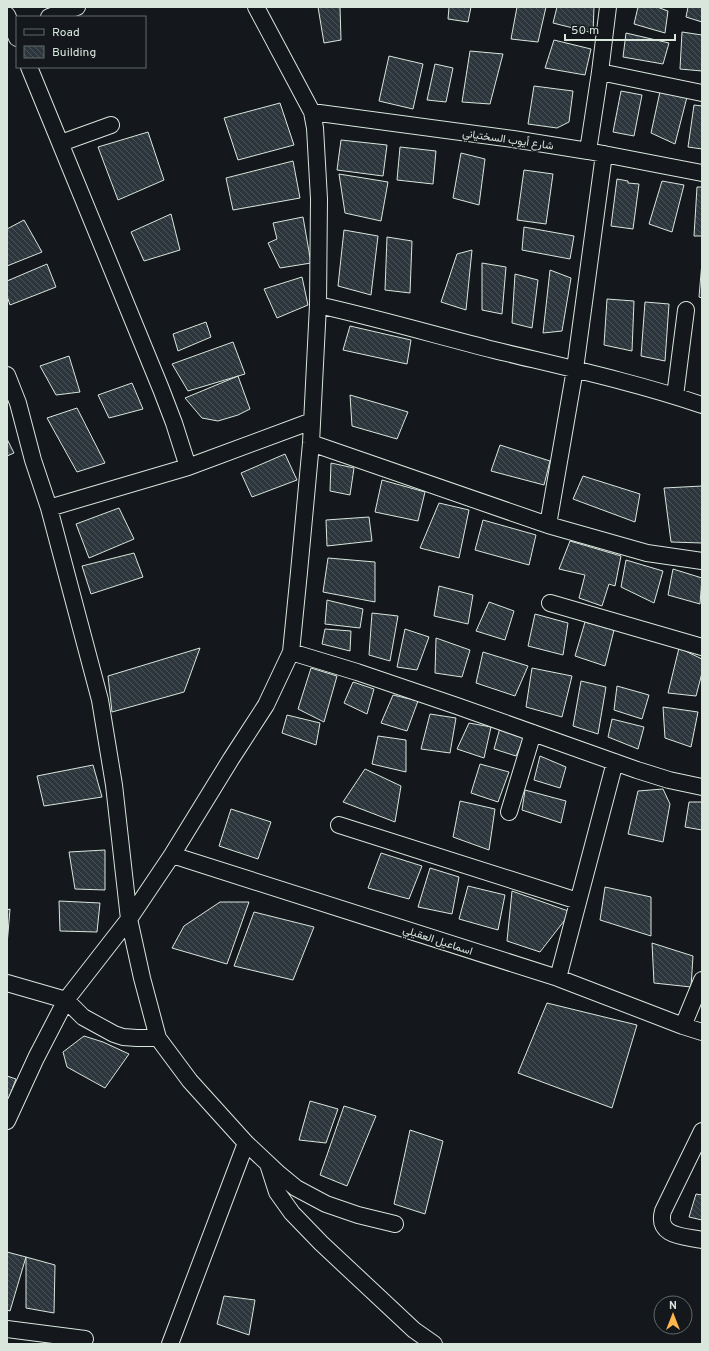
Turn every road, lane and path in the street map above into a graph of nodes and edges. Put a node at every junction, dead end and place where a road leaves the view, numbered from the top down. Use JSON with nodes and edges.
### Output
{"nodes":[{"id":1,"x":77,"y":7,"type":"edge"},
{"id":2,"x":608,"y":7,"type":"edge"},
{"id":3,"x":260,"y":9,"type":"edge"},
{"id":4,"x":52,"y":16,"type":"edge"},
{"id":5,"x":29,"y":68,"type":"edge"},
{"id":6,"x":600,"y":72,"type":"junction"},
{"id":7,"x":702,"y":93,"type":"edge"},
{"id":8,"x":312,"y":112,"type":"junction"},
{"id":9,"x":111,"y":125,"type":"dead end"},
{"id":10,"x":61,"y":143,"type":"junction"},
{"id":11,"x":596,"y":153,"type":"junction"},
{"id":12,"x":702,"y":173,"type":"edge"},
{"id":13,"x":318,"y":305,"type":"junction"},
{"id":14,"x":686,"y":310,"type":"dead end"},
{"id":15,"x":575,"y":369,"type":"junction"},
{"id":16,"x":7,"y":375,"type":"edge"},
{"id":17,"x":675,"y":396,"type":"junction"},
{"id":18,"x":702,"y":405,"type":"edge"},
{"id":19,"x":312,"y":421,"type":"junction"},
{"id":20,"x":311,"y":443,"type":"junction"},
{"id":21,"x":188,"y":467,"type":"junction"},
{"id":22,"x":50,"y":508,"type":"junction"},
{"id":23,"x":548,"y":525,"type":"junction"},
{"id":24,"x":702,"y":561,"type":"edge"},
{"id":25,"x":550,"y":604,"type":"dead end"},
{"id":26,"x":702,"y":647,"type":"edge"},
{"id":27,"x":290,"y":652,"type":"junction"},
{"id":28,"x":533,"y":733,"type":"junction"},
{"id":29,"x":615,"y":762,"type":"junction"},
{"id":30,"x":702,"y":787,"type":"edge"},
{"id":31,"x":509,"y":812,"type":"dead end"},
{"id":32,"x":339,"y":825,"type":"dead end"},
{"id":33,"x":172,"y":856,"type":"junction"},
{"id":34,"x":578,"y":902,"type":"junction"},
{"id":35,"x":128,"y":919,"type":"junction"},
{"id":36,"x":558,"y":978,"type":"junction"},
{"id":37,"x":702,"y":980,"type":"edge"},
{"id":38,"x":7,"y":983,"type":"edge"},
{"id":39,"x":66,"y":1000,"type":"junction"},
{"id":40,"x":683,"y":1026,"type":"junction"},
{"id":41,"x":702,"y":1032,"type":"edge"},
{"id":42,"x":158,"y":1038,"type":"junction"},
{"id":43,"x":7,"y":1121,"type":"edge"},
{"id":44,"x":702,"y":1131,"type":"edge"},
{"id":45,"x":246,"y":1143,"type":"junction"},
{"id":46,"x":268,"y":1164,"type":"junction"},
{"id":47,"x":395,"y":1224,"type":"dead end"},
{"id":48,"x":702,"y":1240,"type":"edge"},
{"id":49,"x":7,"y":1329,"type":"edge"},
{"id":50,"x":85,"y":1339,"type":"dead end"},
{"id":51,"x":170,"y":1344,"type":"edge"},
{"id":52,"x":434,"y":1344,"type":"edge"}],
"edges":[{"from":1,"to":4,"type":"street"},
{"from":2,"to":6,"type":"street"},
{"from":3,"to":8,"type":"street"},
{"from":5,"to":10,"type":"street"},
{"from":6,"to":7,"type":"street"},
{"from":6,"to":11,"type":"street"},
{"from":8,"to":11,"type":"street","name":"شارع أيوب السختياني"},
{"from":8,"to":13,"type":"street"},
{"from":9,"to":10,"type":"street"},
{"from":10,"to":21,"type":"street"},
{"from":11,"to":12,"type":"street","name":"شارع أيوب السختياني"},
{"from":11,"to":15,"type":"street"},
{"from":13,"to":15,"type":"street"},
{"from":13,"to":19,"type":"street"},
{"from":14,"to":17,"type":"street"},
{"from":15,"to":17,"type":"street"},
{"from":15,"to":23,"type":"street"},
{"from":16,"to":22,"type":"street"},
{"from":17,"to":18,"type":"street"},
{"from":19,"to":20,"type":"street"},
{"from":19,"to":21,"type":"street"},
{"from":20,"to":23,"type":"street"},
{"from":20,"to":27,"type":"street"},
{"from":21,"to":22,"type":"street"},
{"from":22,"to":35,"type":"street"},
{"from":23,"to":24,"type":"street"},
{"from":25,"to":26,"type":"street"},
{"from":27,"to":28,"type":"street"},
{"from":27,"to":33,"type":"street"},
{"from":28,"to":29,"type":"street"},
{"from":28,"to":31,"type":"street"},
{"from":29,"to":30,"type":"street"},
{"from":29,"to":34,"type":"street"},
{"from":32,"to":34,"type":"street"},
{"from":33,"to":35,"type":"street"},
{"from":33,"to":36,"type":"street","name":"اسماعيل العقيلي"},
{"from":34,"to":36,"type":"street"},
{"from":35,"to":39,"type":"street"},
{"from":35,"to":42,"type":"street"},
{"from":36,"to":40,"type":"street","name":"اسماعيل العقيلي"},
{"from":37,"to":40,"type":"street"},
{"from":38,"to":39,"type":"street"},
{"from":39,"to":42,"type":"street"},
{"from":39,"to":43,"type":"street"},
{"from":40,"to":41,"type":"street","name":"اسماعيل العقيلي"},
{"from":42,"to":45,"type":"street"},
{"from":44,"to":48,"type":"street"},
{"from":45,"to":46,"type":"street"},
{"from":45,"to":51,"type":"street"},
{"from":46,"to":47,"type":"street"},
{"from":46,"to":52,"type":"street"},
{"from":49,"to":50,"type":"street"}]}
